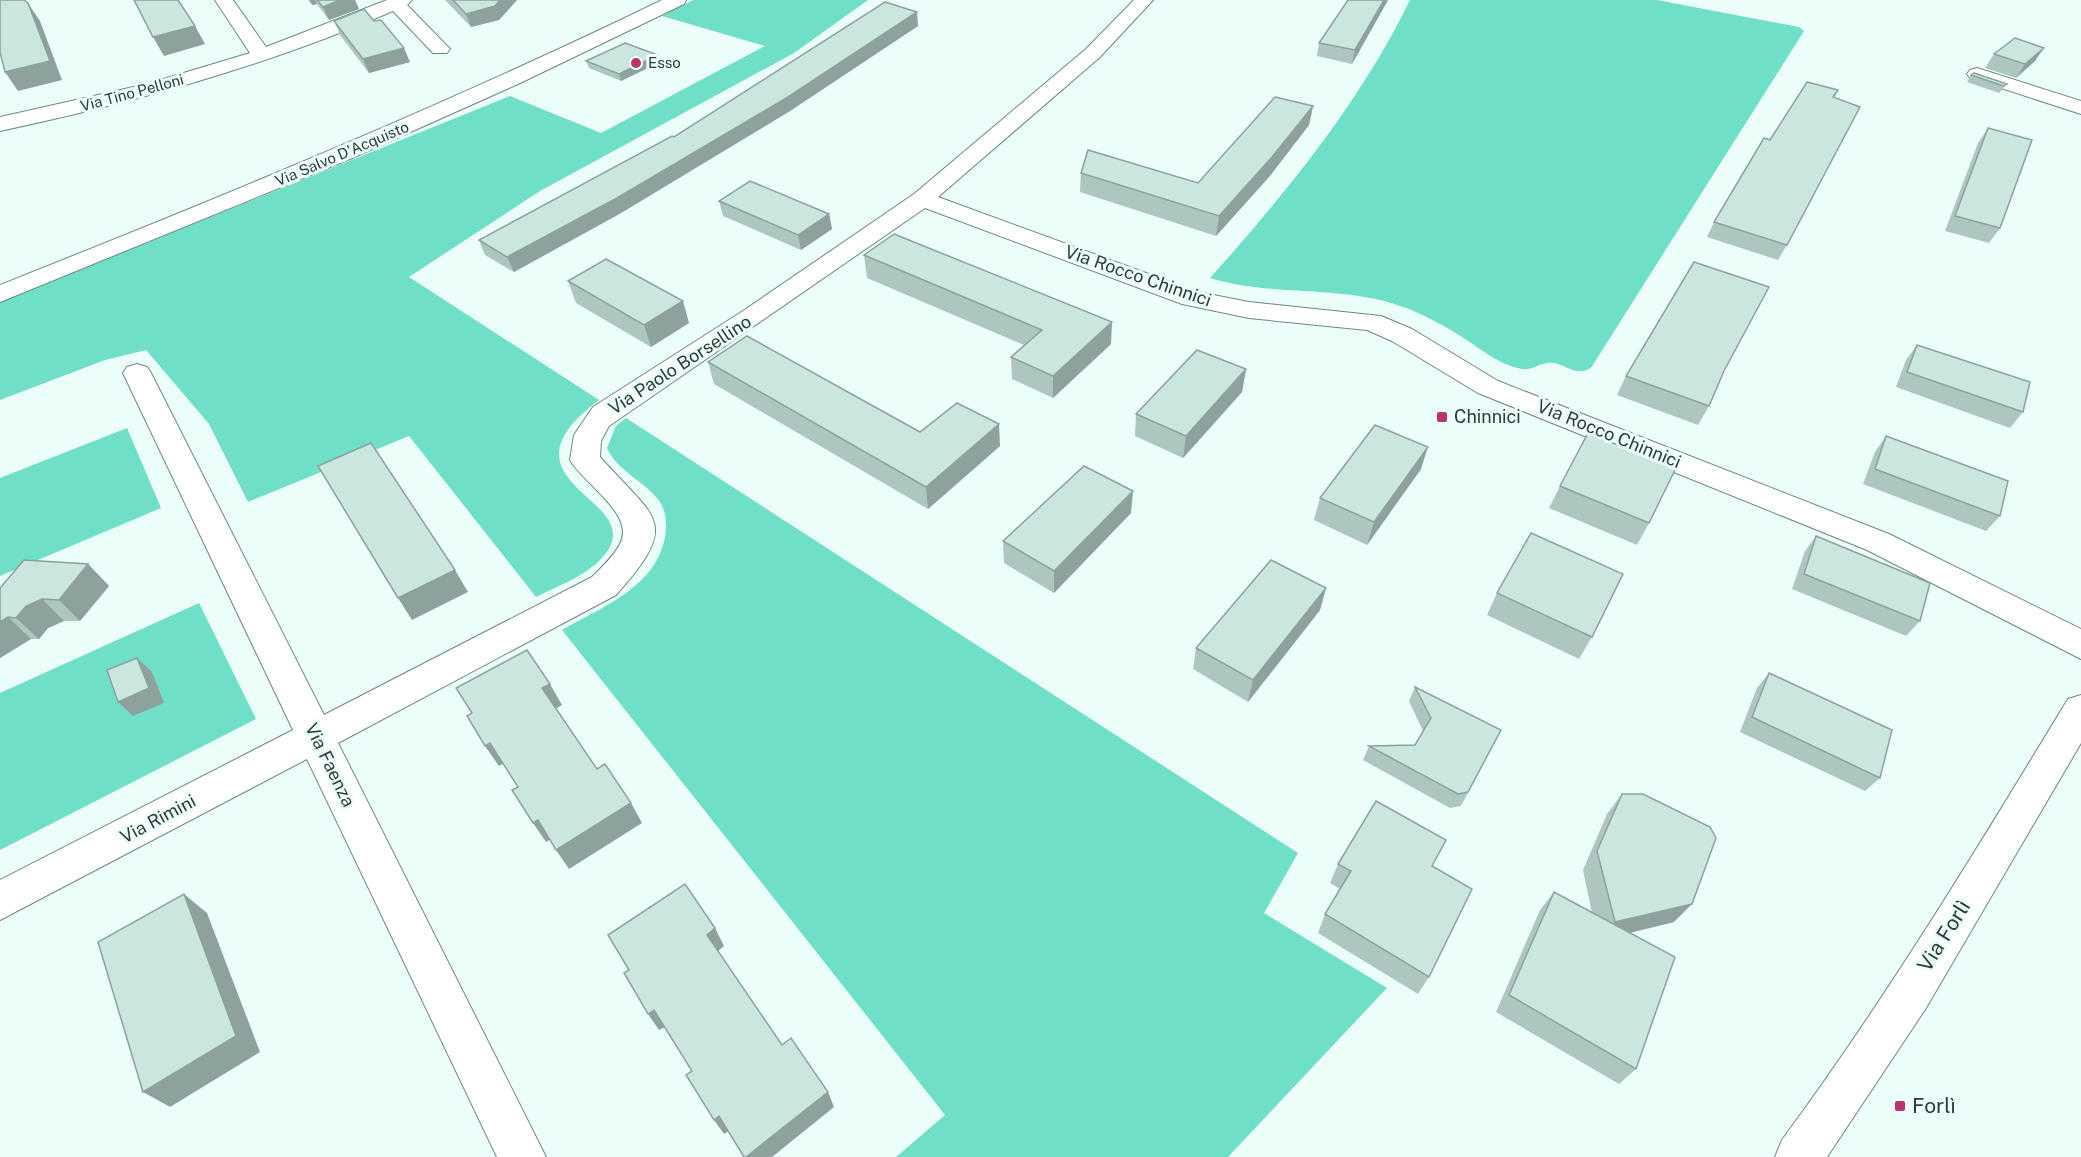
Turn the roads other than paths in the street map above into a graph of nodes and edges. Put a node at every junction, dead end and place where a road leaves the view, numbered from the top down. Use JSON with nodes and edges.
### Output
{"nodes":[{"id":1,"x":224,"y":0,"type":"edge"},
{"id":2,"x":677,"y":0,"type":"edge"},
{"id":3,"x":1144,"y":0,"type":"edge"},
{"id":4,"x":399,"y":2,"type":"edge"},
{"id":5,"x":440,"y":49,"type":"dead end"},
{"id":6,"x":262,"y":55,"type":"junction"},
{"id":7,"x":1977,"y":74,"type":"edge"},
{"id":8,"x":2081,"y":108,"type":"edge"},
{"id":9,"x":0,"y":124,"type":"edge"},
{"id":10,"x":922,"y":199,"type":"junction"},
{"id":11,"x":0,"y":294,"type":"edge"},
{"id":12,"x":138,"y":373,"type":"dead end"},
{"id":13,"x":2081,"y":645,"type":"edge"},
{"id":14,"x":2081,"y":710,"type":"edge"},
{"id":15,"x":315,"y":736,"type":"junction"},
{"id":16,"x":0,"y":901,"type":"edge"},
{"id":17,"x":522,"y":1157,"type":"edge"},
{"id":18,"x":1799,"y":1157,"type":"edge"}],
"edges":[{"from":1,"to":6,"type":"street"},
{"from":2,"to":11,"type":"street","name":"Via Salvo D'Acquisto"},
{"from":3,"to":10,"type":"street","name":"Via Paolo Borsellino"},
{"from":4,"to":5,"type":"street","name":"Via Tino Pelloni"},
{"from":4,"to":6,"type":"street","name":"Via Tino Pelloni"},
{"from":6,"to":9,"type":"street","name":"Via Tino Pelloni"},
{"from":7,"to":8,"type":"street"},
{"from":10,"to":13,"type":"street","name":"Via Rocco Chinnici"},
{"from":10,"to":15,"type":"street","name":"Via Paolo Borsellino"},
{"from":12,"to":15,"type":"street","name":"Via Faenza"},
{"from":14,"to":18,"type":"street","name":"Via Forlì"},
{"from":15,"to":16,"type":"street","name":"Via Rimini"},
{"from":15,"to":17,"type":"street","name":"Via Faenza"}]}
